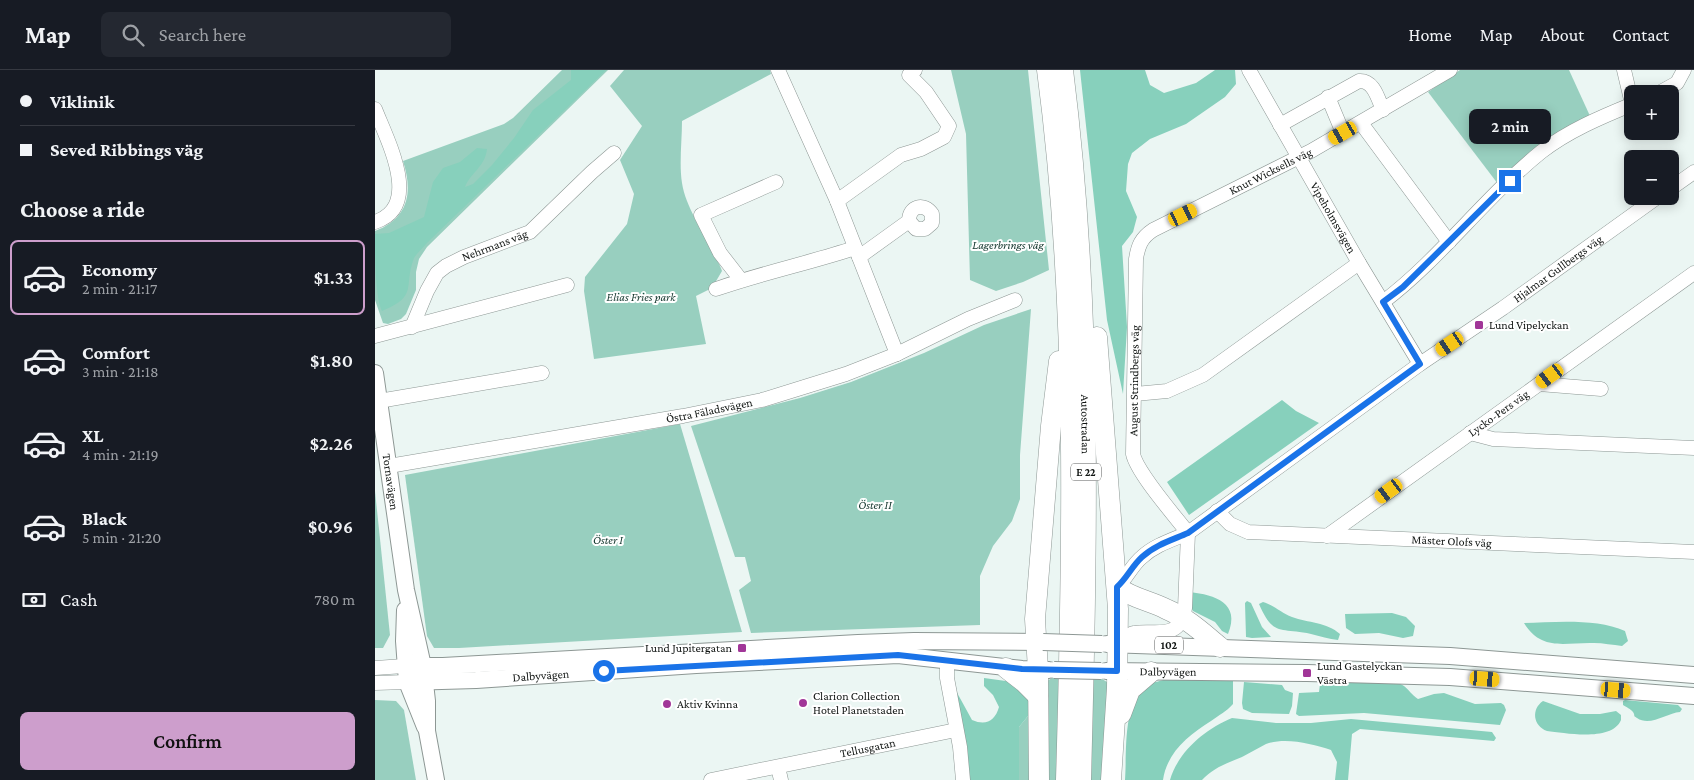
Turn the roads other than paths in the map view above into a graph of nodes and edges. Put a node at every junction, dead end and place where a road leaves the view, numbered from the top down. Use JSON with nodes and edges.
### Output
{"nodes":[{"id":1,"x":778,"y":70,"type":"edge"},
{"id":2,"x":915,"y":70,"type":"edge"},
{"id":3,"x":1047,"y":70,"type":"edge"},
{"id":4,"x":1063,"y":70,"type":"edge"},
{"id":5,"x":1249,"y":70,"type":"edge"},
{"id":6,"x":1450,"y":70,"type":"edge"},
{"id":7,"x":1624,"y":70,"type":"edge"},
{"id":8,"x":1684,"y":70,"type":"edge"},
{"id":9,"x":1628,"y":85,"type":"edge"},
{"id":10,"x":1673,"y":85,"type":"edge"},
{"id":11,"x":1328,"y":97,"type":"junction"},
{"id":12,"x":1624,"y":108,"type":"edge"},
{"id":13,"x":375,"y":109,"type":"edge"},
{"id":14,"x":1383,"y":110,"type":"junction"},
{"id":15,"x":1361,"y":123,"type":"junction"},
{"id":16,"x":1280,"y":125,"type":"junction"},
{"id":17,"x":1343,"y":133,"type":"junction"},
{"id":18,"x":614,"y":153,"type":"dead end"},
{"id":19,"x":1299,"y":157,"type":"junction"},
{"id":20,"x":1073,"y":164,"type":"junction"},
{"id":21,"x":1694,"y":172,"type":"edge"},
{"id":22,"x":776,"y":182,"type":"dead end"},
{"id":23,"x":1679,"y":183,"type":"edge"},
{"id":24,"x":837,"y":201,"type":"junction"},
{"id":25,"x":1646,"y":205,"type":"edge"},
{"id":26,"x":909,"y":221,"type":"dead end"},
{"id":27,"x":375,"y":222,"type":"edge"},
{"id":28,"x":1165,"y":224,"type":"joint"},
{"id":29,"x":1449,"y":242,"type":"junction"},
{"id":30,"x":857,"y":252,"type":"junction"},
{"id":31,"x":1359,"y":263,"type":"junction"},
{"id":32,"x":1694,"y":273,"type":"edge"},
{"id":33,"x":741,"y":280,"type":"junction"},
{"id":34,"x":567,"y":285,"type":"dead end"},
{"id":35,"x":716,"y":289,"type":"dead end"},
{"id":36,"x":1015,"y":300,"type":"dead end"},
{"id":37,"x":1067,"y":302,"type":"junction"},
{"id":38,"x":1383,"y":302,"type":"junction"},
{"id":39,"x":413,"y":327,"type":"junction"},
{"id":40,"x":375,"y":336,"type":"edge"},
{"id":41,"x":897,"y":354,"type":"junction"},
{"id":42,"x":1420,"y":364,"type":"junction"},
{"id":43,"x":375,"y":373,"type":"edge"},
{"id":44,"x":542,"y":373,"type":"dead end"},
{"id":45,"x":1539,"y":384,"type":"junction"},
{"id":46,"x":1601,"y":389,"type":"dead end"},
{"id":47,"x":1135,"y":394,"type":"junction"},
{"id":48,"x":379,"y":401,"type":"junction"},
{"id":49,"x":1471,"y":433,"type":"junction"},
{"id":50,"x":1694,"y":448,"type":"edge"},
{"id":51,"x":389,"y":466,"type":"junction"},
{"id":52,"x":1217,"y":511,"type":"junction"},
{"id":53,"x":1188,"y":533,"type":"junction"},
{"id":54,"x":1327,"y":536,"type":"junction"},
{"id":55,"x":1694,"y":552,"type":"edge"},
{"id":56,"x":1117,"y":587,"type":"junction"},
{"id":57,"x":406,"y":590,"type":"junction"},
{"id":58,"x":1183,"y":618,"type":"junction"},
{"id":59,"x":1039,"y":642,"type":"junction"},
{"id":60,"x":1110,"y":644,"type":"junction"},
{"id":61,"x":1220,"y":647,"type":"junction"},
{"id":62,"x":947,"y":660,"type":"junction"},
{"id":63,"x":375,"y":668,"type":"edge"},
{"id":64,"x":1007,"y":668,"type":"junction"},
{"id":65,"x":1046,"y":670,"type":"junction"},
{"id":66,"x":1109,"y":671,"type":"junction"},
{"id":67,"x":1151,"y":672,"type":"junction"},
{"id":68,"x":406,"y":674,"type":"junction"},
{"id":69,"x":424,"y":674,"type":"junction"},
{"id":70,"x":1694,"y":675,"type":"edge"},
{"id":71,"x":375,"y":683,"type":"edge"},
{"id":72,"x":1038,"y":696,"type":"junction"},
{"id":73,"x":1694,"y":696,"type":"edge"},
{"id":74,"x":957,"y":730,"type":"junction"},
{"id":75,"x":427,"y":731,"type":"junction"},
{"id":76,"x":1114,"y":740,"type":"junction"},
{"id":77,"x":779,"y":774,"type":"edge"},
{"id":78,"x":436,"y":780,"type":"edge"},
{"id":79,"x":711,"y":780,"type":"edge"},
{"id":80,"x":963,"y":780,"type":"edge"},
{"id":81,"x":1039,"y":780,"type":"edge"},
{"id":82,"x":1066,"y":780,"type":"edge"},
{"id":83,"x":1081,"y":780,"type":"edge"},
{"id":84,"x":1111,"y":780,"type":"edge"}],
"edges":[{"from":1,"to":24,"type":"street"},
{"from":2,"to":24,"type":"street"},
{"from":3,"to":37,"type":"highway","name":"Autostradan","number":"E 22"},
{"from":4,"to":20,"type":"highway","name":"Autostradan","number":"E 22"},
{"from":5,"to":16,"type":"street","name":"Vipeholmsvägen"},
{"from":6,"to":14,"type":"street","name":"Knut Wicksells väg"},
{"from":7,"to":9,"type":"street"},
{"from":8,"to":10,"type":"street"},
{"from":11,"to":14,"type":"street"},
{"from":11,"to":16,"type":"street"},
{"from":11,"to":17,"type":"street"},
{"from":12,"to":29,"type":"street"},
{"from":13,"to":27,"type":"street"},
{"from":14,"to":15,"type":"street","name":"Knut Wicksells väg"},
{"from":15,"to":17,"type":"street","name":"Knut Wicksells väg"},
{"from":15,"to":29,"type":"street"},
{"from":16,"to":19,"type":"street","name":"Vipeholmsvägen"},
{"from":17,"to":19,"type":"street","name":"Knut Wicksells väg"},
{"from":18,"to":39,"type":"street","name":"Nehrmans väg"},
{"from":19,"to":28,"type":"street","name":"Knut Wicksells väg"},
{"from":19,"to":31,"type":"street","name":"Vipeholmsvägen"},
{"from":20,"to":56,"type":"highway"},
{"from":20,"to":83,"type":"highway","name":"Autostradan","number":"E 22"},
{"from":21,"to":23,"type":"street"},
{"from":22,"to":33,"type":"street"},
{"from":24,"to":30,"type":"street"},
{"from":25,"to":42,"type":"street","name":"Hjalmar Gullbergs väg"},
{"from":26,"to":30,"type":"street"},
{"from":28,"to":47,"type":"street","name":"August Strindbergs väg"},
{"from":29,"to":38,"type":"street"},
{"from":30,"to":33,"type":"street"},
{"from":30,"to":41,"type":"street"},
{"from":31,"to":38,"type":"street","name":"Vipeholmsvägen"},
{"from":31,"to":47,"type":"street"},
{"from":32,"to":45,"type":"street","name":"Lycko-Pers väg"},
{"from":33,"to":35,"type":"street"},
{"from":34,"to":39,"type":"street"},
{"from":36,"to":41,"type":"street","name":"Östra Fäladsvägen"},
{"from":37,"to":59,"type":"highway"},
{"from":37,"to":82,"type":"highway","name":"Autostradan","number":"E 22"},
{"from":38,"to":42,"type":"street","name":"Vipeholmsvägen"},
{"from":39,"to":40,"type":"street"},
{"from":41,"to":51,"type":"street","name":"Östra Fäladsvägen"},
{"from":42,"to":52,"type":"street","name":"Hjalmar Gullbergs väg"},
{"from":43,"to":48,"type":"main road","name":"Tornavägen"},
{"from":44,"to":48,"type":"street"},
{"from":45,"to":46,"type":"street"},
{"from":45,"to":49,"type":"street","name":"Lycko-Pers väg"},
{"from":47,"to":53,"type":"street","name":"August Strindbergs väg"},
{"from":48,"to":51,"type":"main road","name":"Tornavägen"},
{"from":49,"to":50,"type":"street"},
{"from":49,"to":54,"type":"street","name":"Lycko-Pers väg"},
{"from":51,"to":57,"type":"main road","name":"Tornavägen"},
{"from":52,"to":53,"type":"street","name":"Hjalmar Gullbergs väg"},
{"from":52,"to":54,"type":"street","name":"Mäster Olofs väg"},
{"from":53,"to":56,"type":"street","name":"Hjalmar Gullbergs väg"},
{"from":53,"to":58,"type":"street"},
{"from":54,"to":55,"type":"street","name":"Mäster Olofs väg"},
{"from":56,"to":58,"type":"highway"},
{"from":56,"to":60,"type":"highway"},
{"from":57,"to":68,"type":"main road","name":"Tornavägen"},
{"from":57,"to":69,"type":"main road","name":"Tornavägen"},
{"from":58,"to":60,"type":"street"},
{"from":58,"to":61,"type":"highway"},
{"from":59,"to":60,"type":"main road","name":"Dalbyvägen","number":"102","bridge":true},
{"from":59,"to":65,"type":"highway"},
{"from":59,"to":69,"type":"main road","name":"Dalbyvägen"},
{"from":60,"to":61,"type":"main road","name":"Dalbyvägen","number":"102"},
{"from":60,"to":66,"type":"highway"},
{"from":61,"to":70,"type":"main road","name":"Dalbyvägen","number":"102"},
{"from":62,"to":64,"type":"main road","name":"Dalbyvägen"},
{"from":62,"to":69,"type":"main road","name":"Dalbyvägen"},
{"from":62,"to":74,"type":"street"},
{"from":63,"to":68,"type":"street","name":"Dalbyvägen"},
{"from":64,"to":65,"type":"main road","name":"Dalbyvägen"},
{"from":64,"to":72,"type":"highway"},
{"from":65,"to":66,"type":"main road","name":"Dalbyvägen","number":"102","bridge":true},
{"from":65,"to":72,"type":"highway"},
{"from":66,"to":67,"type":"main road","name":"Dalbyvägen","number":"102"},
{"from":66,"to":76,"type":"highway"},
{"from":67,"to":73,"type":"main road","name":"Dalbyvägen","number":"102"},
{"from":67,"to":76,"type":"highway"},
{"from":68,"to":69,"type":"main road","name":"Dalbyvägen"},
{"from":68,"to":71,"type":"street","name":"Dalbyvägen"},
{"from":68,"to":75,"type":"main road","name":"Tornavägen"},
{"from":69,"to":75,"type":"main road","name":"Tornavägen"},
{"from":72,"to":81,"type":"highway"},
{"from":74,"to":77,"type":"street","name":"Tellusgatan"},
{"from":74,"to":80,"type":"street"},
{"from":75,"to":78,"type":"main road","name":"Tornavägen"},
{"from":76,"to":84,"type":"highway"},
{"from":77,"to":79,"type":"street","name":"Tellusgatan"}]}
